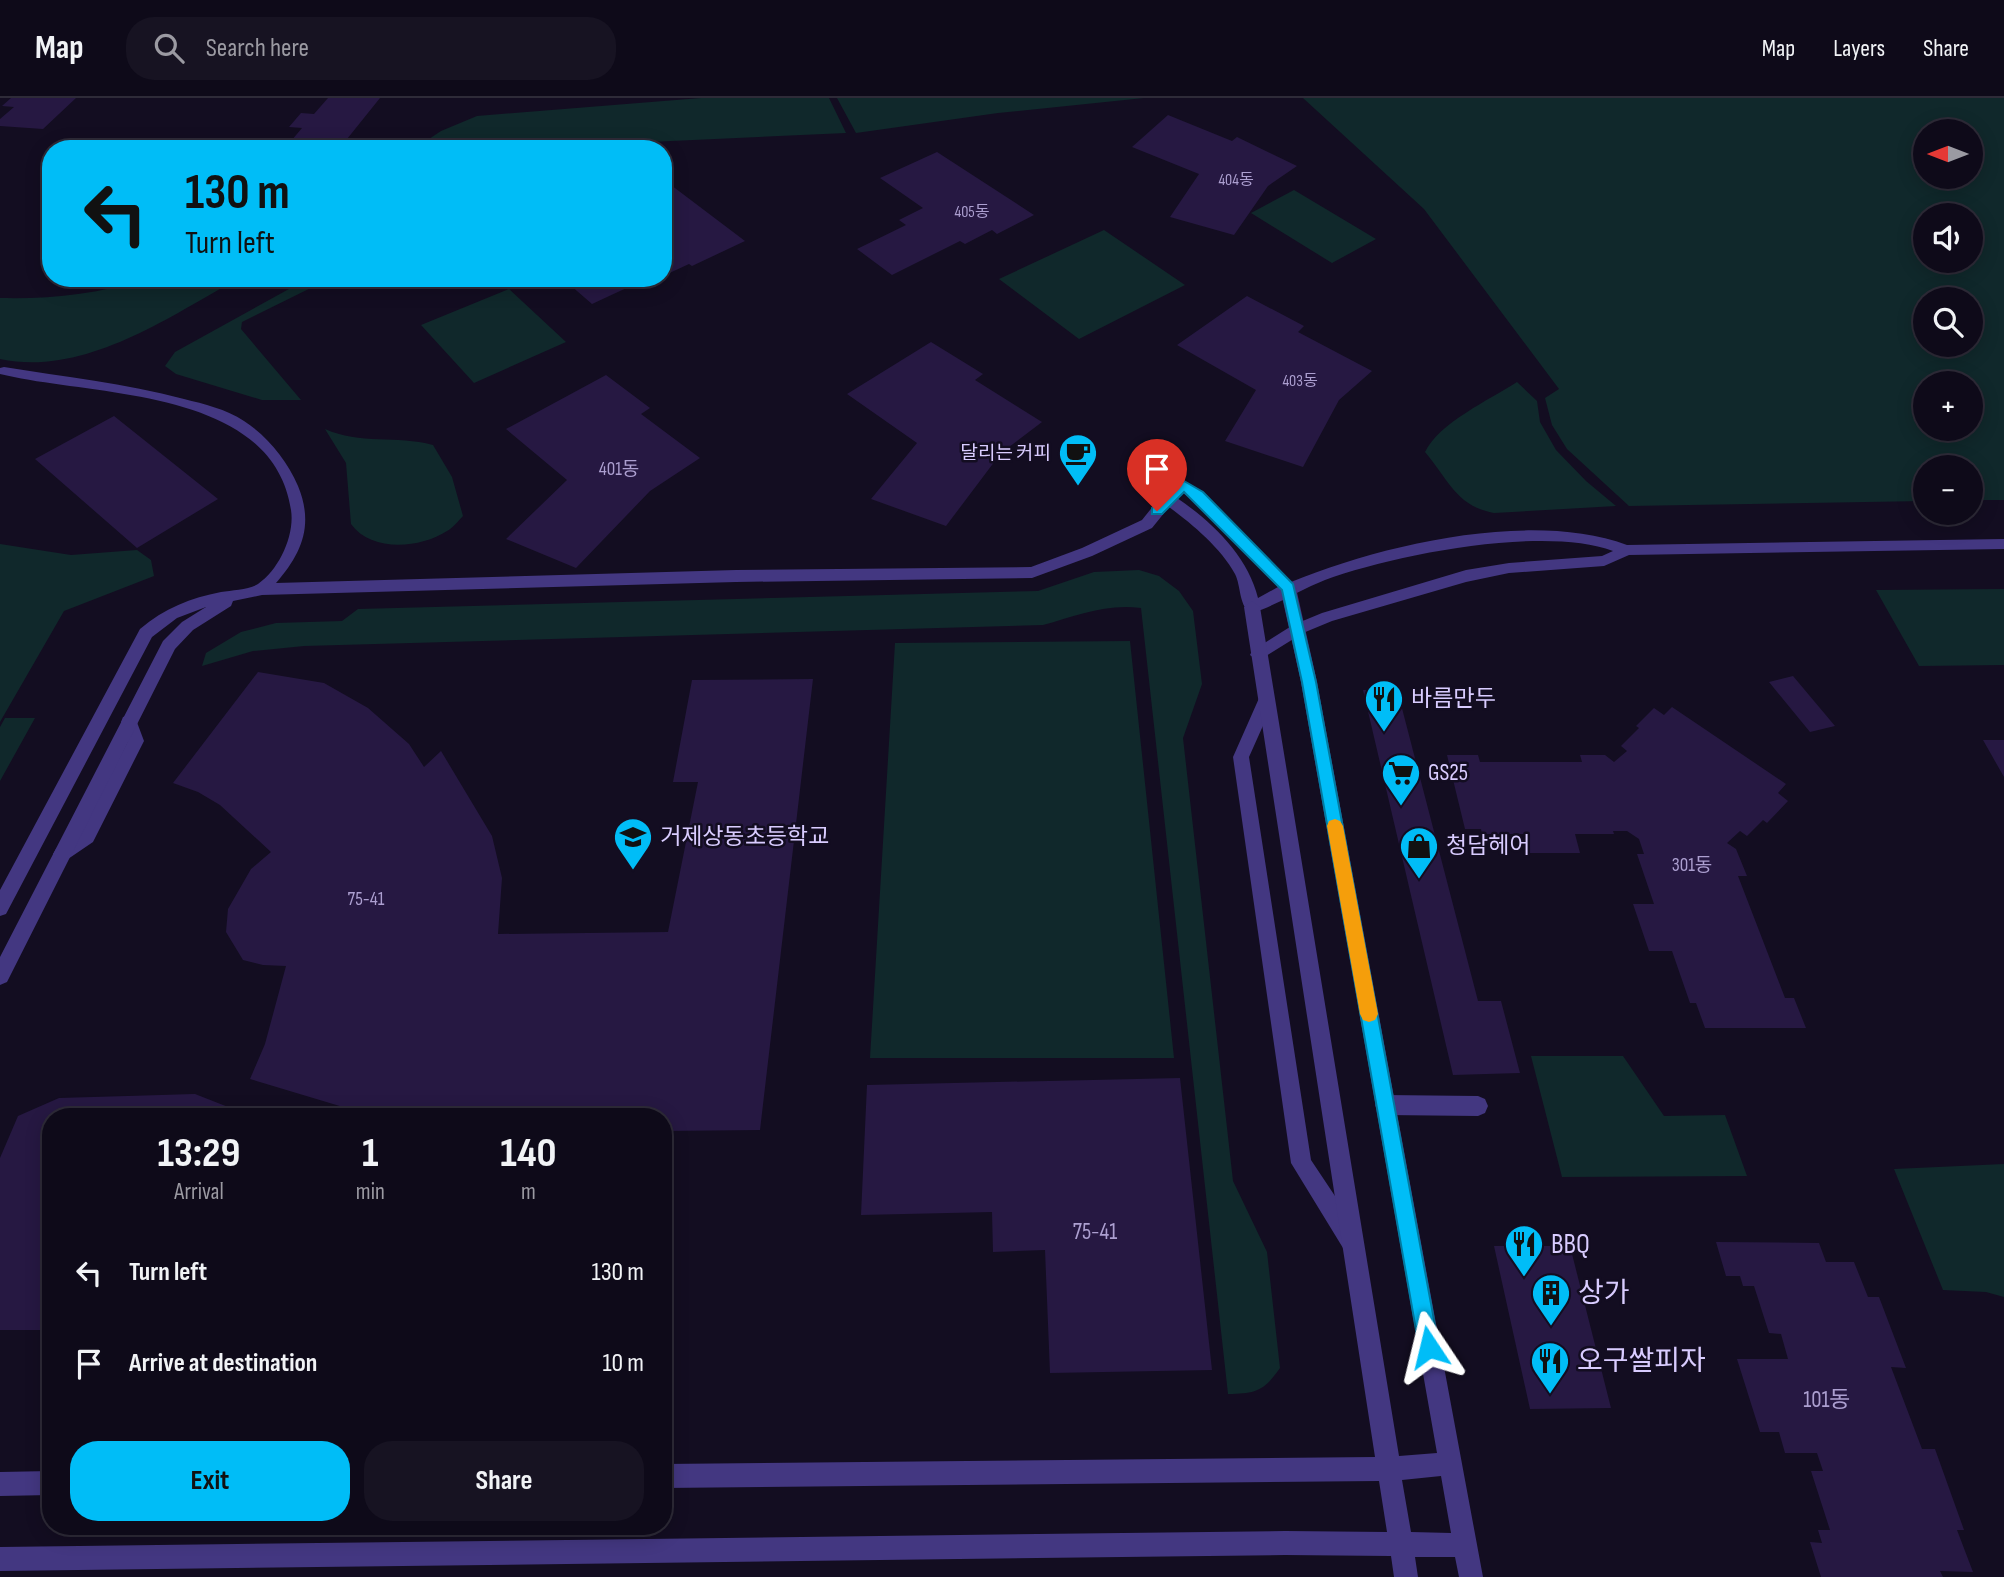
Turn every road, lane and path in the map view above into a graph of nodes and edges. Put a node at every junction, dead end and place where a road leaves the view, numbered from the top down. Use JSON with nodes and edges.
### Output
{"nodes":[{"id":1,"x":4,"y":371,"type":"dead end"},
{"id":2,"x":1167,"y":499,"type":"junction"},
{"id":3,"x":2004,"y":544,"type":"edge"},
{"id":4,"x":1627,"y":550,"type":"junction"},
{"id":5,"x":1288,"y":588,"type":"junction"},
{"id":6,"x":262,"y":589,"type":"junction"},
{"id":7,"x":234,"y":596,"type":"junction"},
{"id":8,"x":1252,"y":607,"type":"junction"},
{"id":9,"x":1298,"y":629,"type":"junction"},
{"id":10,"x":1258,"y":655,"type":"junction"},
{"id":11,"x":1266,"y":701,"type":"junction"},
{"id":12,"x":0,"y":908,"type":"edge"},
{"id":13,"x":0,"y":976,"type":"edge"},
{"id":14,"x":1385,"y":1105,"type":"junction"},
{"id":15,"x":1478,"y":1106,"type":"dead end"},
{"id":16,"x":1353,"y":1242,"type":"junction"},
{"id":17,"x":1450,"y":1464,"type":"junction"},
{"id":18,"x":1390,"y":1468,"type":"junction"},
{"id":19,"x":672,"y":1476,"type":"edge"},
{"id":20,"x":0,"y":1483,"type":"edge"},
{"id":21,"x":42,"y":1483,"type":"edge"},
{"id":22,"x":1401,"y":1544,"type":"junction"},
{"id":23,"x":1465,"y":1545,"type":"junction"},
{"id":24,"x":0,"y":1559,"type":"edge"},
{"id":25,"x":1406,"y":1577,"type":"edge"},
{"id":26,"x":1471,"y":1577,"type":"edge"}],
"edges":[{"from":1,"to":6,"type":"street"},
{"from":2,"to":5,"type":"street"},
{"from":2,"to":6,"type":"street"},
{"from":2,"to":8,"type":"street"},
{"from":3,"to":4,"type":"street"},
{"from":4,"to":5,"type":"street"},
{"from":4,"to":9,"type":"street"},
{"from":5,"to":8,"type":"street"},
{"from":5,"to":9,"type":"street"},
{"from":6,"to":7,"type":"street"},
{"from":7,"to":12,"type":"street"},
{"from":7,"to":13,"type":"street"},
{"from":8,"to":10,"type":"street"},
{"from":9,"to":10,"type":"street"},
{"from":9,"to":14,"type":"street"},
{"from":10,"to":11,"type":"street"},
{"from":11,"to":16,"type":"street"},
{"from":11,"to":16,"type":"street"},
{"from":14,"to":15,"type":"street"},
{"from":14,"to":17,"type":"street"},
{"from":16,"to":18,"type":"street"},
{"from":17,"to":18,"type":"street"},
{"from":17,"to":23,"type":"street"},
{"from":18,"to":19,"type":"street"},
{"from":18,"to":22,"type":"street"},
{"from":20,"to":21,"type":"street"},
{"from":22,"to":23,"type":"street"},
{"from":22,"to":24,"type":"street"},
{"from":22,"to":25,"type":"street"},
{"from":23,"to":26,"type":"street"}]}
